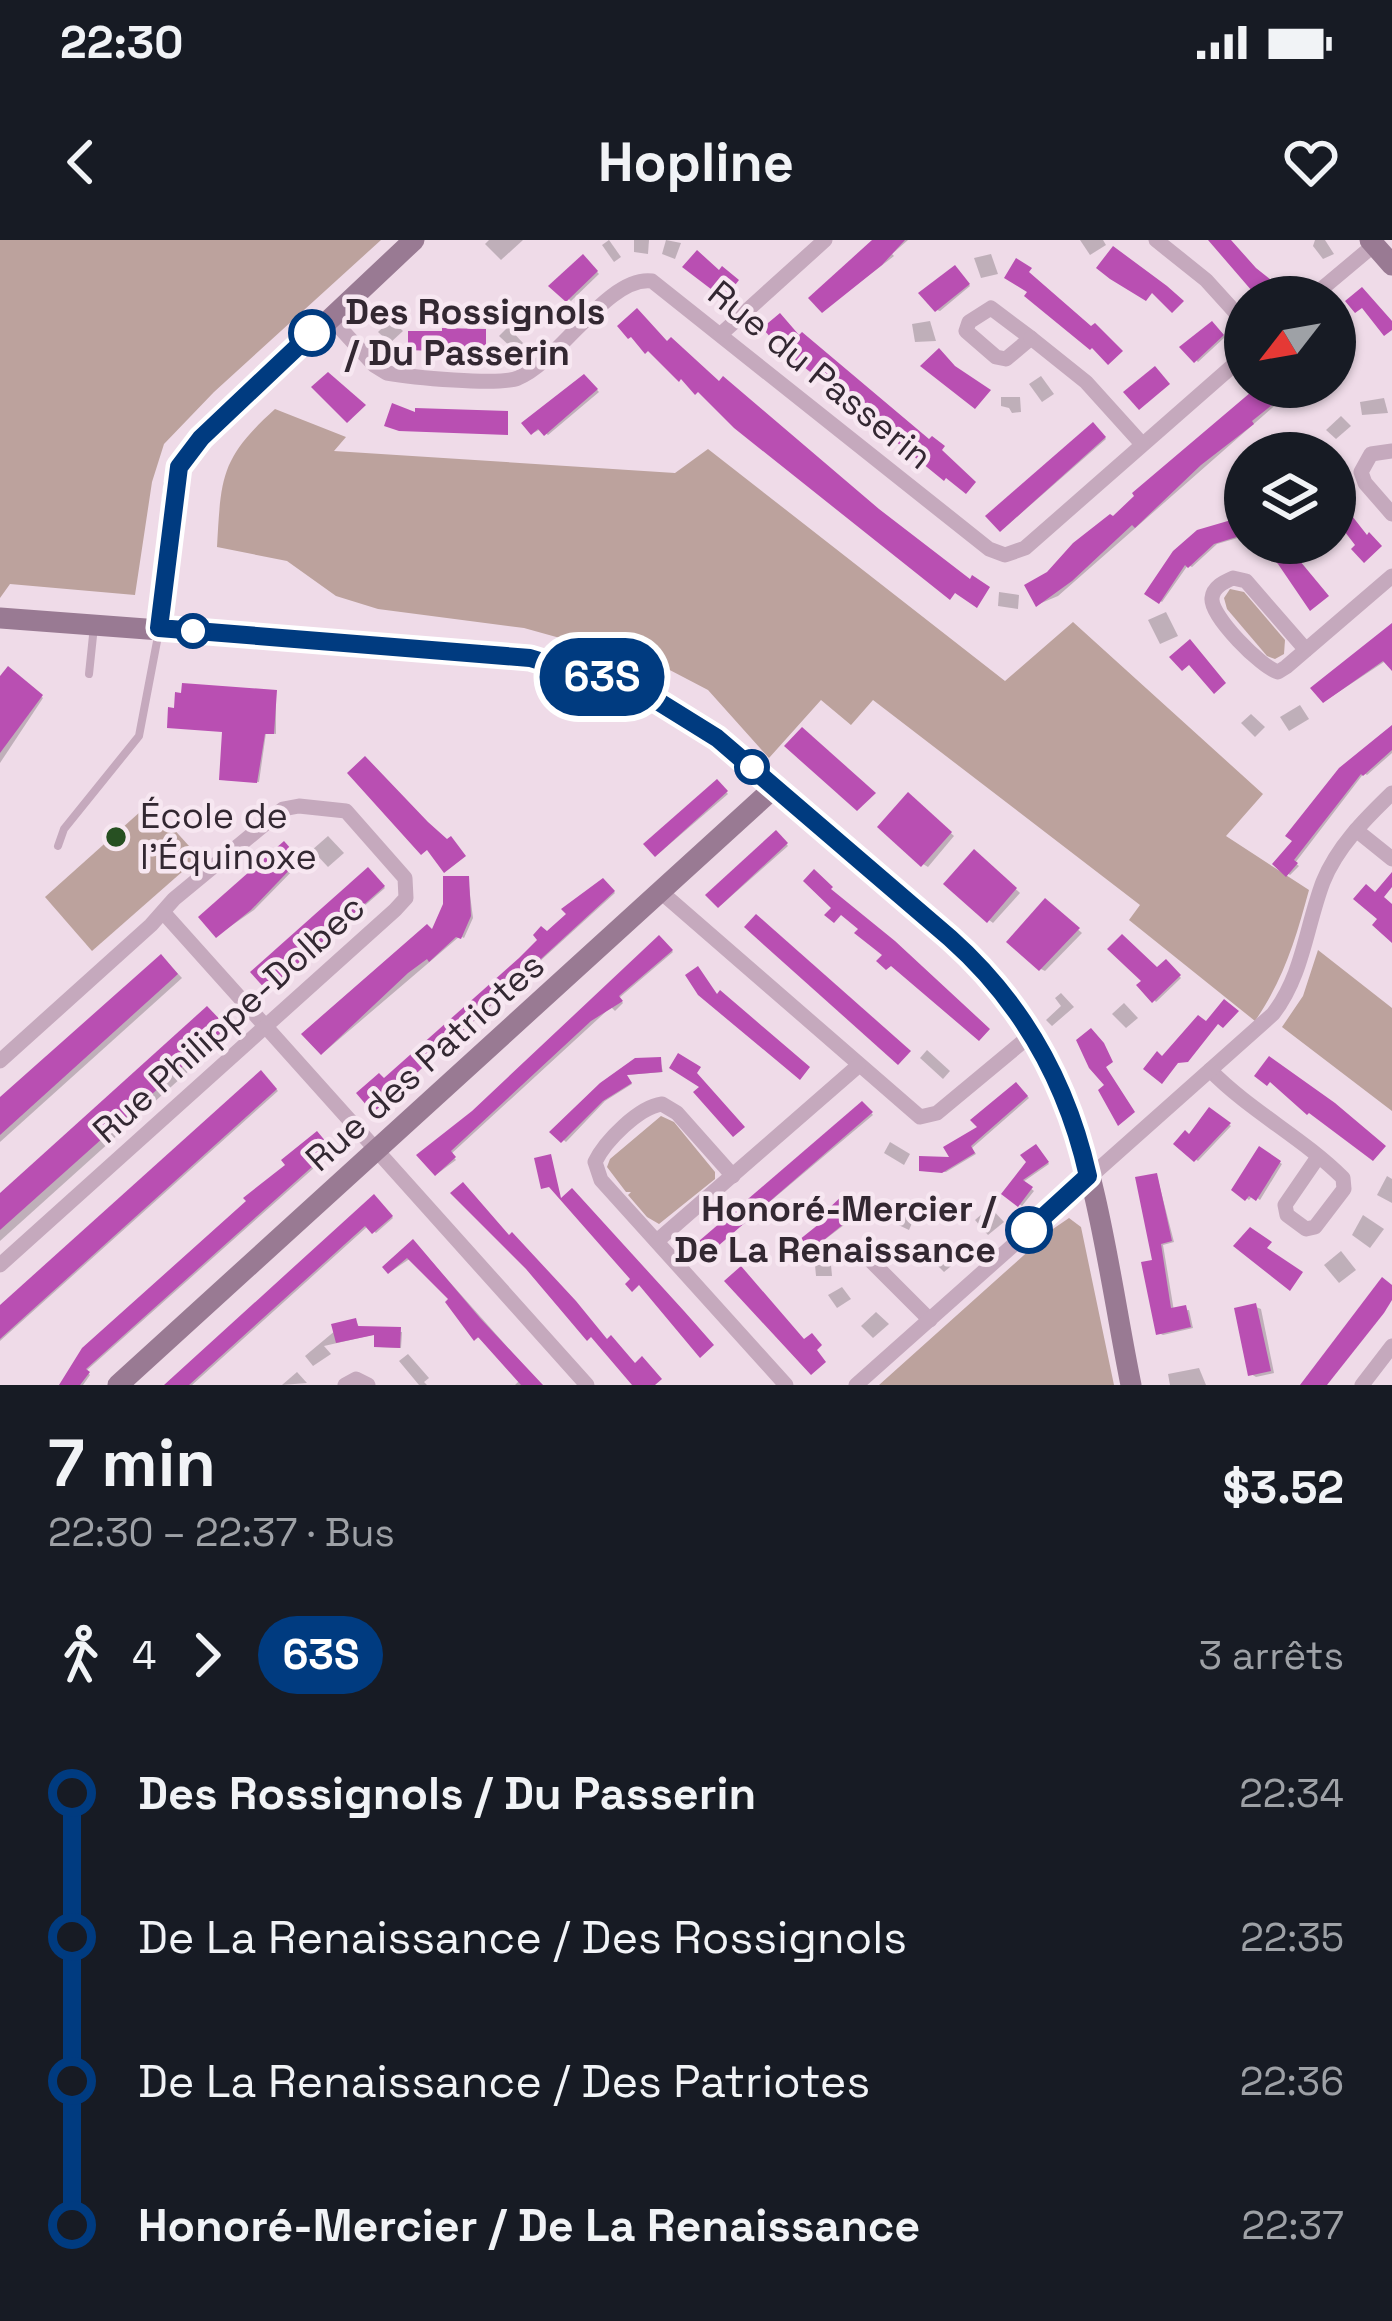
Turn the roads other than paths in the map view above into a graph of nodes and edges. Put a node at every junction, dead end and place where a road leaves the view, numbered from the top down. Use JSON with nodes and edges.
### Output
{"nodes":[{"id":1,"x":414,"y":240,"type":"edge"},
{"id":2,"x":825,"y":240,"type":"edge"},
{"id":3,"x":1156,"y":240,"type":"edge"},
{"id":4,"x":1372,"y":242,"type":"edge"},
{"id":5,"x":1392,"y":265,"type":"edge"},
{"id":6,"x":1335,"y":276,"type":"edge"},
{"id":7,"x":1224,"y":300,"type":"edge"},
{"id":8,"x":330,"y":316,"type":"junction"},
{"id":9,"x":721,"y":334,"type":"junction"},
{"id":10,"x":1031,"y":338,"type":"dead end"},
{"id":11,"x":1224,"y":374,"type":"edge"},
{"id":12,"x":1142,"y":444,"type":"junction"},
{"id":13,"x":1392,"y":451,"type":"edge"},
{"id":14,"x":1392,"y":514,"type":"edge"},
{"id":15,"x":1392,"y":576,"type":"edge"},
{"id":16,"x":0,"y":618,"type":"edge"},
{"id":17,"x":94,"y":624,"type":"junction"},
{"id":18,"x":159,"y":628,"type":"junction"},
{"id":19,"x":1306,"y":650,"type":"junction"},
{"id":20,"x":89,"y":674,"type":"dead end"},
{"id":21,"x":775,"y":787,"type":"junction"},
{"id":22,"x":1392,"y":793,"type":"edge"},
{"id":23,"x":1356,"y":830,"type":"junction"},
{"id":24,"x":58,"y":846,"type":"dead end"},
{"id":25,"x":1392,"y":860,"type":"edge"},
{"id":26,"x":662,"y":892,"type":"junction"},
{"id":27,"x":163,"y":912,"type":"junction"},
{"id":28,"x":266,"y":1026,"type":"junction"},
{"id":29,"x":1033,"y":1034,"type":"junction"},
{"id":30,"x":0,"y":1061,"type":"edge"},
{"id":31,"x":858,"y":1066,"type":"junction"},
{"id":32,"x":1210,"y":1070,"type":"junction"},
{"id":33,"x":377,"y":1150,"type":"junction"},
{"id":34,"x":1318,"y":1157,"type":"junction"},
{"id":35,"x":733,"y":1176,"type":"junction"},
{"id":36,"x":1088,"y":1176,"type":"junction"},
{"id":37,"x":657,"y":1241,"type":"junction"},
{"id":38,"x":870,"y":1260,"type":"dead end"},
{"id":39,"x":0,"y":1265,"type":"edge"},
{"id":40,"x":930,"y":1320,"type":"junction"},
{"id":41,"x":1392,"y":1346,"type":"edge"},
{"id":42,"x":118,"y":1385,"type":"edge"},
{"id":43,"x":345,"y":1385,"type":"edge"},
{"id":44,"x":368,"y":1385,"type":"edge"},
{"id":45,"x":587,"y":1385,"type":"edge"},
{"id":46,"x":786,"y":1385,"type":"edge"},
{"id":47,"x":856,"y":1385,"type":"edge"},
{"id":48,"x":1131,"y":1385,"type":"edge"},
{"id":49,"x":1362,"y":1385,"type":"edge"}],
"edges":[{"from":1,"to":8,"type":"street"},
{"from":2,"to":9,"type":"street"},
{"from":3,"to":7,"type":"street"},
{"from":4,"to":5,"type":"street"},
{"from":4,"to":6,"type":"street"},
{"from":8,"to":9,"type":"street","name":"Rue du Passerin"},
{"from":8,"to":18,"type":"street"},
{"from":9,"to":12,"type":"street","name":"Rue du Passerin"},
{"from":10,"to":12,"type":"street"},
{"from":11,"to":12,"type":"street","name":"Rue du Passerin"},
{"from":13,"to":14,"type":"street"},
{"from":15,"to":19,"type":"street"},
{"from":16,"to":17,"type":"street"},
{"from":17,"to":18,"type":"street"},
{"from":17,"to":20,"type":"lane"},
{"from":18,"to":21,"type":"street"},
{"from":18,"to":24,"type":"lane"},
{"from":19,"to":19,"type":"street"},
{"from":21,"to":26,"type":"street","name":"Rue des Patriotes"},
{"from":21,"to":29,"type":"street"},
{"from":22,"to":23,"type":"street"},
{"from":23,"to":25,"type":"street"},
{"from":23,"to":32,"type":"street"},
{"from":26,"to":31,"type":"street"},
{"from":26,"to":33,"type":"street","name":"Rue des Patriotes"},
{"from":27,"to":28,"type":"street"},
{"from":27,"to":28,"type":"street","name":"Rue Philippe-Dolbec"},
{"from":27,"to":30,"type":"street","name":"Rue Philippe-Dolbec"},
{"from":28,"to":33,"type":"street"},
{"from":28,"to":39,"type":"street","name":"Rue Philippe-Dolbec"},
{"from":29,"to":31,"type":"street"},
{"from":29,"to":36,"type":"street"},
{"from":31,"to":35,"type":"street"},
{"from":32,"to":34,"type":"street"},
{"from":32,"to":36,"type":"street"},
{"from":33,"to":42,"type":"street","name":"Rue des Patriotes"},
{"from":33,"to":45,"type":"street"},
{"from":34,"to":34,"type":"street"},
{"from":35,"to":37,"type":"street"},
{"from":35,"to":37,"type":"street"},
{"from":36,"to":40,"type":"street"},
{"from":36,"to":48,"type":"street"},
{"from":37,"to":46,"type":"street"},
{"from":38,"to":40,"type":"street"},
{"from":40,"to":47,"type":"street"},
{"from":41,"to":49,"type":"street"},
{"from":43,"to":44,"type":"street"}]}
